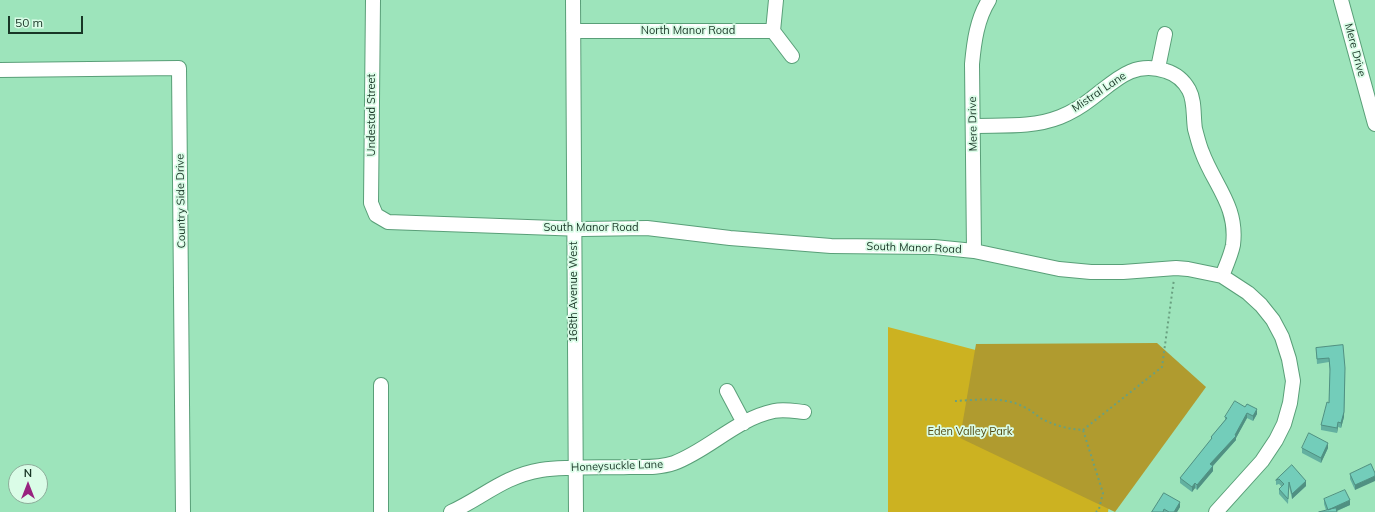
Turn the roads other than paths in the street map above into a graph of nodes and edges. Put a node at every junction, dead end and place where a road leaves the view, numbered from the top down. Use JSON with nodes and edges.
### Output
{"nodes":[{"id":1,"x":373,"y":0,"type":"edge"},
{"id":2,"x":573,"y":0,"type":"edge"},
{"id":3,"x":776,"y":0,"type":"edge"},
{"id":4,"x":989,"y":0,"type":"edge"},
{"id":5,"x":1341,"y":0,"type":"edge"},
{"id":6,"x":573,"y":31,"type":"junction"},
{"id":7,"x":772,"y":31,"type":"junction"},
{"id":8,"x":1165,"y":34,"type":"dead end"},
{"id":9,"x":792,"y":56,"type":"dead end"},
{"id":10,"x":1158,"y":68,"type":"junction"},
{"id":11,"x":0,"y":70,"type":"edge"},
{"id":12,"x":1375,"y":124,"type":"edge"},
{"id":13,"x":973,"y":126,"type":"junction"},
{"id":14,"x":388,"y":222,"type":"joint"},
{"id":15,"x":574,"y":229,"type":"junction"},
{"id":16,"x":974,"y":251,"type":"junction"},
{"id":17,"x":1222,"y":276,"type":"junction"},
{"id":18,"x":381,"y":385,"type":"dead end"},
{"id":19,"x":727,"y":391,"type":"dead end"},
{"id":20,"x":804,"y":412,"type":"dead end"},
{"id":21,"x":744,"y":423,"type":"junction"},
{"id":22,"x":576,"y":468,"type":"junction"},
{"id":23,"x":183,"y":512,"type":"edge"},
{"id":24,"x":381,"y":512,"type":"edge"},
{"id":25,"x":450,"y":512,"type":"edge"},
{"id":26,"x":576,"y":512,"type":"edge"},
{"id":27,"x":1216,"y":512,"type":"edge"}],
"edges":[{"from":1,"to":14,"type":"street","name":"Undestad Street"},
{"from":2,"to":6,"type":"street","name":"168th Avenue West"},
{"from":3,"to":7,"type":"street"},
{"from":4,"to":13,"type":"street","name":"Mere Drive"},
{"from":5,"to":12,"type":"street","name":"Mere Drive"},
{"from":6,"to":7,"type":"street","name":"North Manor Road"},
{"from":6,"to":15,"type":"street","name":"168th Avenue West"},
{"from":7,"to":9,"type":"street"},
{"from":8,"to":10,"type":"street"},
{"from":10,"to":13,"type":"street","name":"Mistral Lane"},
{"from":10,"to":17,"type":"street","name":"Mistral Lane"},
{"from":11,"to":23,"type":"street","name":"Country Side Drive"},
{"from":13,"to":16,"type":"street","name":"Mere Drive"},
{"from":14,"to":15,"type":"street","name":"South Manor Road"},
{"from":15,"to":16,"type":"street","name":"South Manor Road"},
{"from":15,"to":22,"type":"street","name":"168th Avenue West"},
{"from":16,"to":17,"type":"street","name":"South Manor Road"},
{"from":17,"to":27,"type":"street","name":"South Manor Road"},
{"from":18,"to":24,"type":"street"},
{"from":19,"to":21,"type":"street"},
{"from":20,"to":21,"type":"street","name":"Honeysuckle Lane"},
{"from":21,"to":22,"type":"street","name":"Honeysuckle Lane"},
{"from":22,"to":25,"type":"street","name":"Honeysuckle Lane"},
{"from":22,"to":26,"type":"street","name":"168th Avenue West"}]}
